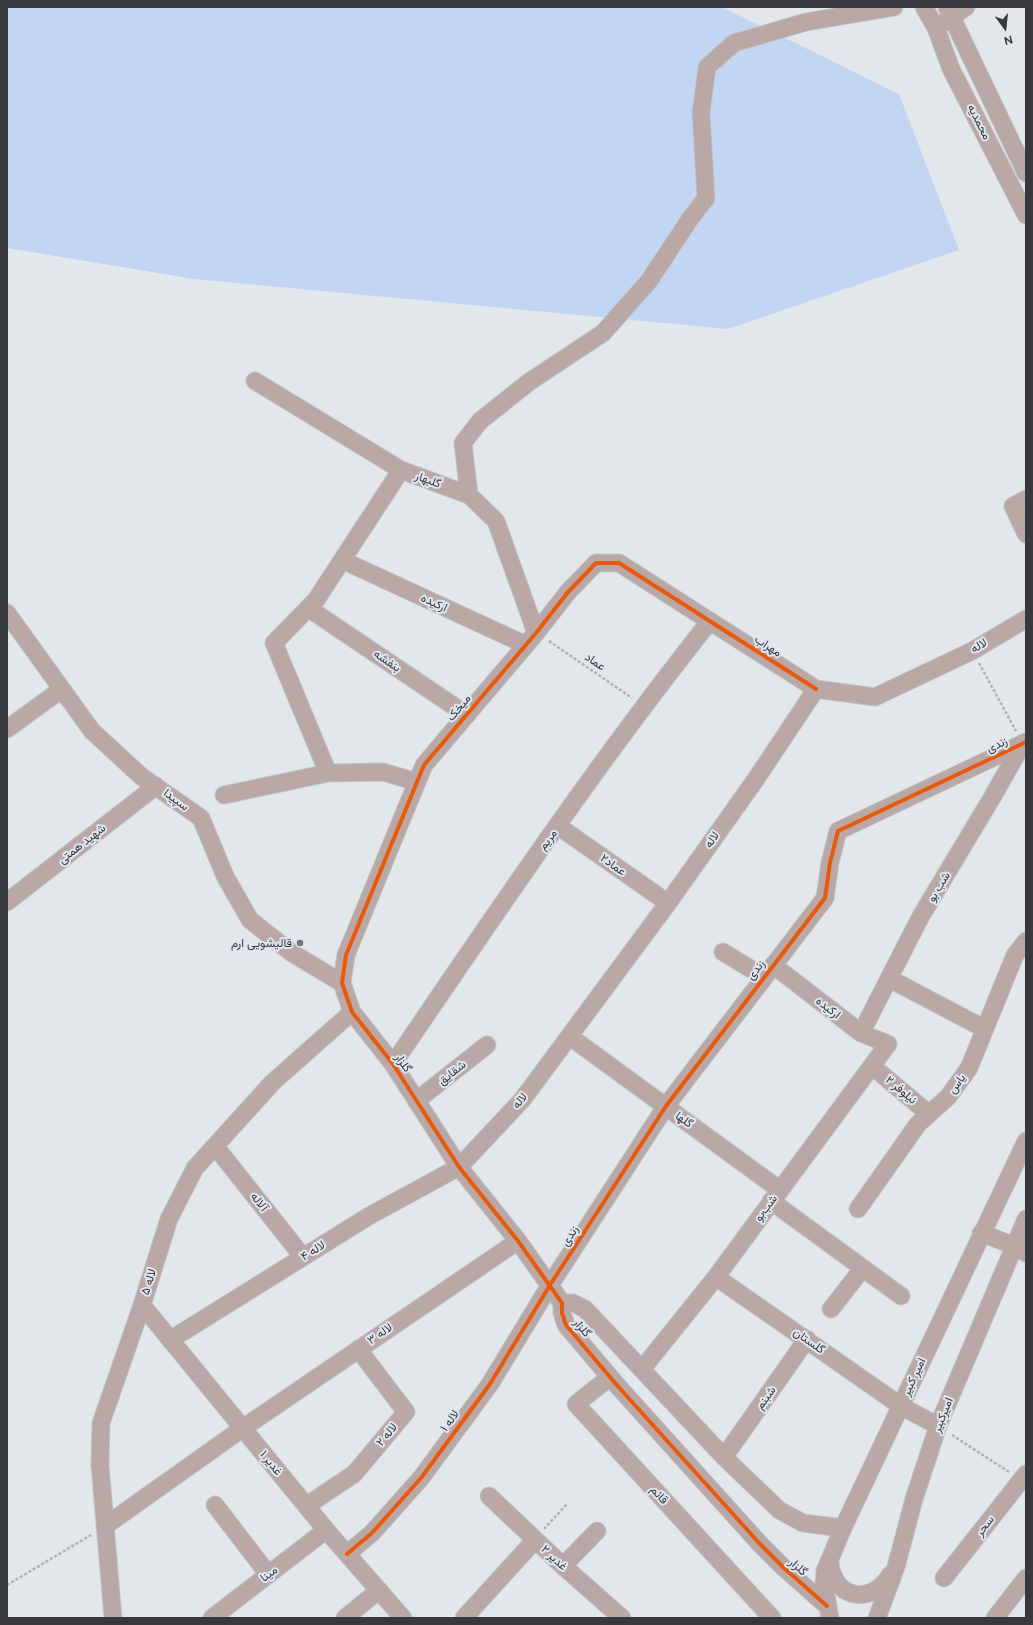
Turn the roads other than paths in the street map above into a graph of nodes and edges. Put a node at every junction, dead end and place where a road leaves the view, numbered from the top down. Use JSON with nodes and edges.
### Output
{"nodes":[{"id":1,"x":894,"y":7,"type":"edge"},
{"id":2,"x":924,"y":7,"type":"edge"},
{"id":3,"x":955,"y":10,"type":"edge"},
{"id":4,"x":936,"y":28,"type":"junction"},
{"id":5,"x":1020,"y":145,"type":"edge"},
{"id":6,"x":1026,"y":173,"type":"edge"},
{"id":7,"x":1026,"y":215,"type":"edge"},
{"id":8,"x":254,"y":381,"type":"dead end"},
{"id":9,"x":401,"y":470,"type":"junction"},
{"id":10,"x":469,"y":495,"type":"junction"},
{"id":11,"x":1026,"y":500,"type":"edge"},
{"id":12,"x":1026,"y":534,"type":"edge"},
{"id":13,"x":342,"y":560,"type":"junction"},
{"id":14,"x":308,"y":608,"type":"junction"},
{"id":15,"x":7,"y":612,"type":"edge"},
{"id":16,"x":1026,"y":619,"type":"edge"},
{"id":17,"x":710,"y":621,"type":"junction"},
{"id":18,"x":531,"y":639,"type":"junction"},
{"id":19,"x":62,"y":688,"type":"junction"},
{"id":20,"x":816,"y":688,"type":"junction"},
{"id":21,"x":467,"y":715,"type":"junction"},
{"id":22,"x":7,"y":729,"type":"edge"},
{"id":23,"x":1024,"y":743,"type":"edge"},
{"id":24,"x":328,"y":773,"type":"junction"},
{"id":25,"x":417,"y":782,"type":"junction"},
{"id":26,"x":156,"y":786,"type":"junction"},
{"id":27,"x":224,"y":795,"type":"dead end"},
{"id":28,"x":558,"y":826,"type":"junction"},
{"id":29,"x":7,"y":902,"type":"edge"},
{"id":30,"x":668,"y":903,"type":"junction"},
{"id":31,"x":1026,"y":941,"type":"edge"},
{"id":32,"x":723,"y":952,"type":"dead end"},
{"id":33,"x":769,"y":971,"type":"junction"},
{"id":34,"x":890,"y":979,"type":"junction"},
{"id":35,"x":342,"y":983,"type":"junction"},
{"id":36,"x":352,"y":1012,"type":"junction"},
{"id":37,"x":985,"y":1029,"type":"junction"},
{"id":38,"x":861,"y":1033,"type":"junction"},
{"id":39,"x":569,"y":1036,"type":"junction"},
{"id":40,"x":888,"y":1044,"type":"joint"},
{"id":41,"x":487,"y":1045,"type":"dead end"},
{"id":42,"x":393,"y":1064,"type":"junction"},
{"id":43,"x":872,"y":1066,"type":"junction"},
{"id":44,"x":416,"y":1101,"type":"junction"},
{"id":45,"x":666,"y":1106,"type":"junction"},
{"id":46,"x":929,"y":1114,"type":"junction"},
{"id":47,"x":1026,"y":1141,"type":"edge"},
{"id":48,"x":214,"y":1146,"type":"junction"},
{"id":49,"x":459,"y":1167,"type":"junction"},
{"id":50,"x":775,"y":1195,"type":"junction"},
{"id":51,"x":858,"y":1209,"type":"dead end"},
{"id":52,"x":1026,"y":1219,"type":"edge"},
{"id":53,"x":981,"y":1233,"type":"junction"},
{"id":54,"x":518,"y":1241,"type":"junction"},
{"id":55,"x":1020,"y":1249,"type":"edge"},
{"id":56,"x":303,"y":1257,"type":"junction"},
{"id":57,"x":863,"y":1268,"type":"junction"},
{"id":58,"x":716,"y":1277,"type":"junction"},
{"id":59,"x":550,"y":1285,"type":"junction"},
{"id":60,"x":901,"y":1296,"type":"dead end"},
{"id":61,"x":562,"y":1303,"type":"junction"},
{"id":62,"x":142,"y":1305,"type":"junction"},
{"id":63,"x":831,"y":1309,"type":"dead end"},
{"id":64,"x":807,"y":1339,"type":"junction"},
{"id":65,"x":170,"y":1340,"type":"junction"},
{"id":66,"x":358,"y":1349,"type":"junction"},
{"id":67,"x":642,"y":1370,"type":"junction"},
{"id":68,"x":610,"y":1377,"type":"junction"},
{"id":69,"x":901,"y":1406,"type":"junction"},
{"id":70,"x":938,"y":1426,"type":"junction"},
{"id":71,"x":243,"y":1428,"type":"junction"},
{"id":72,"x":724,"y":1457,"type":"junction"},
{"id":73,"x":1024,"y":1477,"type":"edge"},
{"id":74,"x":489,"y":1496,"type":"dead end"},
{"id":75,"x":215,"y":1504,"type":"dead end"},
{"id":76,"x":306,"y":1506,"type":"junction"},
{"id":77,"x":105,"y":1526,"type":"junction"},
{"id":78,"x":843,"y":1528,"type":"junction"},
{"id":79,"x":326,"y":1530,"type":"junction"},
{"id":80,"x":597,"y":1530,"type":"dead end"},
{"id":81,"x":535,"y":1540,"type":"junction"},
{"id":82,"x":347,"y":1554,"type":"junction"},
{"id":83,"x":830,"y":1558,"type":"junction"},
{"id":84,"x":563,"y":1566,"type":"junction"},
{"id":85,"x":896,"y":1567,"type":"junction"},
{"id":86,"x":268,"y":1574,"type":"junction"},
{"id":87,"x":944,"y":1578,"type":"dead end"},
{"id":88,"x":1026,"y":1578,"type":"edge"},
{"id":89,"x":379,"y":1590,"type":"junction"},
{"id":90,"x":828,"y":1612,"type":"edge"},
{"id":91,"x":113,"y":1618,"type":"edge"},
{"id":92,"x":212,"y":1618,"type":"edge"},
{"id":93,"x":345,"y":1618,"type":"edge"},
{"id":94,"x":403,"y":1618,"type":"edge"},
{"id":95,"x":464,"y":1618,"type":"edge"},
{"id":96,"x":622,"y":1618,"type":"edge"},
{"id":97,"x":772,"y":1618,"type":"edge"},
{"id":98,"x":877,"y":1618,"type":"edge"},
{"id":99,"x":995,"y":1618,"type":"edge"}],
"edges":[{"from":1,"to":10,"type":"street"},
{"from":2,"to":4,"type":"street","name":"محمدیه"},
{"from":3,"to":4,"type":"street"},
{"from":3,"to":5,"type":"street","name":"محمدیه"},
{"from":4,"to":7,"type":"street","name":"محمدیه"},
{"from":5,"to":6,"type":"street","name":"محمدیه"},
{"from":8,"to":9,"type":"street","name":"گلبهار"},
{"from":9,"to":10,"type":"street","name":"گلبهار"},
{"from":9,"to":13,"type":"street"},
{"from":10,"to":18,"type":"street","name":"گلبهار"},
{"from":11,"to":12,"type":"street"},
{"from":13,"to":14,"type":"street"},
{"from":13,"to":18,"type":"street","name":"ارکیده"},
{"from":14,"to":21,"type":"street","name":"بنفشه"},
{"from":14,"to":24,"type":"street"},
{"from":15,"to":19,"type":"street","name":"سپیدا"},
{"from":16,"to":20,"type":"street","name":"لاله"},
{"from":17,"to":18,"type":"street","name":"میخک"},
{"from":17,"to":20,"type":"street","name":"مهراب"},
{"from":17,"to":28,"type":"street","name":"مریم"},
{"from":18,"to":21,"type":"street","name":"میخک"},
{"from":19,"to":22,"type":"street"},
{"from":19,"to":26,"type":"street","name":"سپیدا"},
{"from":20,"to":30,"type":"street","name":"لاله"},
{"from":21,"to":25,"type":"street","name":"میخک"},
{"from":23,"to":33,"type":"street","name":"زندی"},
{"from":23,"to":34,"type":"street","name":"شب بو"},
{"from":24,"to":25,"type":"street"},
{"from":24,"to":27,"type":"street"},
{"from":25,"to":35,"type":"street","name":"میخک"},
{"from":26,"to":29,"type":"street","name":"شهید همتی"},
{"from":26,"to":35,"type":"street","name":"سپیدا"},
{"from":28,"to":30,"type":"street","name":"عماد۲"},
{"from":28,"to":42,"type":"street","name":"مریم"},
{"from":30,"to":39,"type":"street","name":"لاله"},
{"from":31,"to":37,"type":"street","name":"یاس"},
{"from":32,"to":33,"type":"street","name":"ارکیده"},
{"from":33,"to":38,"type":"street","name":"ارکیده"},
{"from":33,"to":45,"type":"street","name":"زندی"},
{"from":34,"to":37,"type":"street"},
{"from":34,"to":38,"type":"street","name":"شب بو"},
{"from":35,"to":36,"type":"street","name":"میخک"},
{"from":36,"to":42,"type":"street","name":"گلزار"},
{"from":36,"to":48,"type":"street","name":"لاله ۵"},
{"from":37,"to":46,"type":"street","name":"یاس"},
{"from":38,"to":40,"type":"street","name":"ارکیده"},
{"from":39,"to":45,"type":"street","name":"گلها"},
{"from":39,"to":49,"type":"street","name":"لاله"},
{"from":40,"to":43,"type":"street","name":"شب‌بو"},
{"from":41,"to":44,"type":"street","name":"شقایق"},
{"from":42,"to":44,"type":"street","name":"گلزار"},
{"from":43,"to":46,"type":"street","name":"نیلوفر ۲"},
{"from":43,"to":50,"type":"street","name":"شب‌بو"},
{"from":44,"to":49,"type":"street","name":"گلزار"},
{"from":45,"to":50,"type":"street","name":"گلها"},
{"from":45,"to":59,"type":"street","name":"زندی"},
{"from":46,"to":51,"type":"street","name":"یاس"},
{"from":47,"to":53,"type":"street","name":"امیر کبیر"},
{"from":48,"to":56,"type":"street","name":"آلاله"},
{"from":48,"to":62,"type":"street","name":"لاله ۵"},
{"from":49,"to":54,"type":"street","name":"گلزار"},
{"from":49,"to":56,"type":"street","name":"لاله ۴"},
{"from":50,"to":57,"type":"street","name":"گلها"},
{"from":50,"to":58,"type":"street","name":"شب‌بو"},
{"from":52,"to":55,"type":"street","name":"امیرکبیر"},
{"from":53,"to":55,"type":"street"},
{"from":53,"to":69,"type":"street","name":"امیر کبیر"},
{"from":54,"to":59,"type":"street","name":"گلزار"},
{"from":54,"to":66,"type":"street","name":"لاله ۳"},
{"from":55,"to":70,"type":"street","name":"امیرکبیر"},
{"from":56,"to":65,"type":"street","name":"لاله ۴"},
{"from":57,"to":60,"type":"street","name":"گلها"},
{"from":57,"to":63,"type":"street"},
{"from":58,"to":64,"type":"street","name":"گلستان"},
{"from":58,"to":67,"type":"street","name":"شب‌بو"},
{"from":59,"to":61,"type":"street","name":"گلزار"},
{"from":59,"to":82,"type":"street","name":"لاله ۱"},
{"from":61,"to":67,"type":"street","name":"گلزار"},
{"from":61,"to":68,"type":"street","name":"گلزار"},
{"from":62,"to":65,"type":"street","name":"غدیر ۱"},
{"from":62,"to":77,"type":"street","name":"لاله ۵"},
{"from":64,"to":69,"type":"street","name":"گلستان"},
{"from":64,"to":72,"type":"street","name":"شبنم"},
{"from":65,"to":71,"type":"street","name":"غدیر ۱"},
{"from":66,"to":71,"type":"street","name":"لاله ۳"},
{"from":66,"to":76,"type":"street","name":"لاله ۲"},
{"from":67,"to":72,"type":"street","name":"گلزار"},
{"from":68,"to":90,"type":"street","name":"گلزار"},
{"from":68,"to":97,"type":"street","name":"قائم"},
{"from":69,"to":70,"type":"street","name":"گلستان"},
{"from":69,"to":78,"type":"street","name":"امیر کبیر"},
{"from":70,"to":85,"type":"street","name":"امیرکبیر"},
{"from":71,"to":76,"type":"street","name":"غدیر ۱"},
{"from":71,"to":77,"type":"street","name":"لاله ۳"},
{"from":72,"to":78,"type":"street","name":"گلزار"},
{"from":73,"to":87,"type":"street","name":"سحر"},
{"from":74,"to":81,"type":"street","name":"غدیر ۲"},
{"from":75,"to":86,"type":"street"},
{"from":76,"to":79,"type":"street","name":"غدیر ۱"},
{"from":77,"to":91,"type":"street","name":"لاله ۵"},
{"from":78,"to":83,"type":"street","name":"امیر کبیر"},
{"from":79,"to":82,"type":"street","name":"غدیر ۱"},
{"from":79,"to":86,"type":"street","name":"مینا"},
{"from":80,"to":84,"type":"street"},
{"from":81,"to":84,"type":"street","name":"غدیر ۲"},
{"from":81,"to":95,"type":"street"},
{"from":82,"to":89,"type":"street","name":"غدیر ۱"},
{"from":83,"to":85,"type":"street"},
{"from":83,"to":90,"type":"street","name":"امیر کبیر"},
{"from":84,"to":96,"type":"street","name":"غدیر ۲"},
{"from":85,"to":98,"type":"street","name":"امیرکبیر"},
{"from":86,"to":92,"type":"street","name":"مینا"},
{"from":88,"to":99,"type":"street"},
{"from":89,"to":93,"type":"street"},
{"from":89,"to":94,"type":"street","name":"غدیر ۱"}]}
